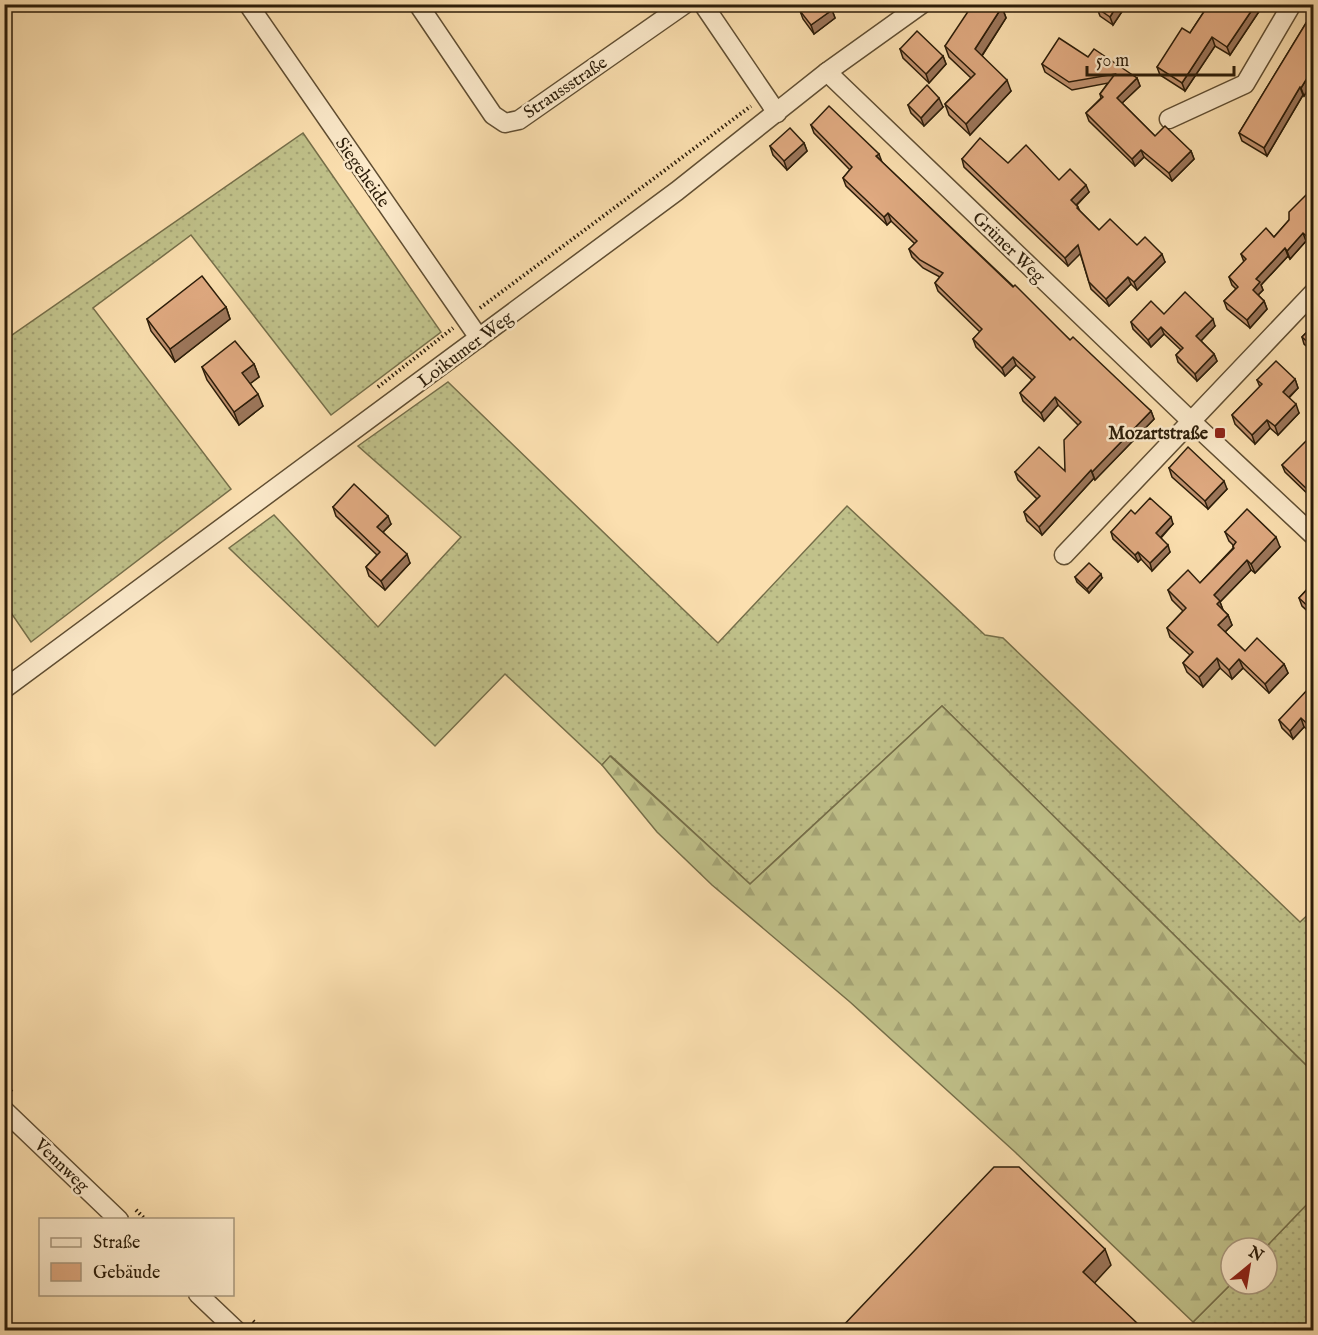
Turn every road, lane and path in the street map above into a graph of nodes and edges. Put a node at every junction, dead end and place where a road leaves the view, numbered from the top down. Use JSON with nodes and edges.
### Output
{"nodes":[{"id":1,"x":248,"y":4,"type":"edge"},
{"id":2,"x":418,"y":4,"type":"edge"},
{"id":3,"x":685,"y":4,"type":"edge"},
{"id":4,"x":703,"y":4,"type":"edge"},
{"id":5,"x":922,"y":4,"type":"edge"},
{"id":6,"x":1292,"y":4,"type":"edge"},
{"id":7,"x":827,"y":72,"type":"junction"},
{"id":8,"x":777,"y":113,"type":"junction"},
{"id":9,"x":1169,"y":119,"type":"dead end"},
{"id":10,"x":1314,"y":292,"type":"edge"},
{"id":11,"x":479,"y":338,"type":"junction"},
{"id":12,"x":1191,"y":421,"type":"junction"},
{"id":13,"x":1314,"y":536,"type":"edge"},
{"id":14,"x":1064,"y":555,"type":"dead end"},
{"id":15,"x":4,"y":689,"type":"edge"},
{"id":16,"x":4,"y":1110,"type":"edge"},
{"id":17,"x":117,"y":1218,"type":"edge"},
{"id":18,"x":200,"y":1296,"type":"edge"},
{"id":19,"x":236,"y":1330,"type":"edge"}],
"edges":[{"from":1,"to":11,"type":"street","name":"Siegeheide"},
{"from":2,"to":3,"type":"street","name":"Straussstraße"},
{"from":4,"to":8,"type":"street"},
{"from":5,"to":7,"type":"street","name":"Loikumer Weg"},
{"from":6,"to":9,"type":"street"},
{"from":7,"to":8,"type":"street","name":"Loikumer Weg"},
{"from":7,"to":12,"type":"street","name":"Grüner Weg"},
{"from":8,"to":11,"type":"street","name":"Loikumer Weg"},
{"from":10,"to":12,"type":"street"},
{"from":11,"to":15,"type":"street","name":"Loikumer Weg"},
{"from":12,"to":13,"type":"street","name":"Grüner Weg"},
{"from":12,"to":14,"type":"street"},
{"from":16,"to":17,"type":"street","name":"Vennweg"},
{"from":18,"to":19,"type":"street"}]}
